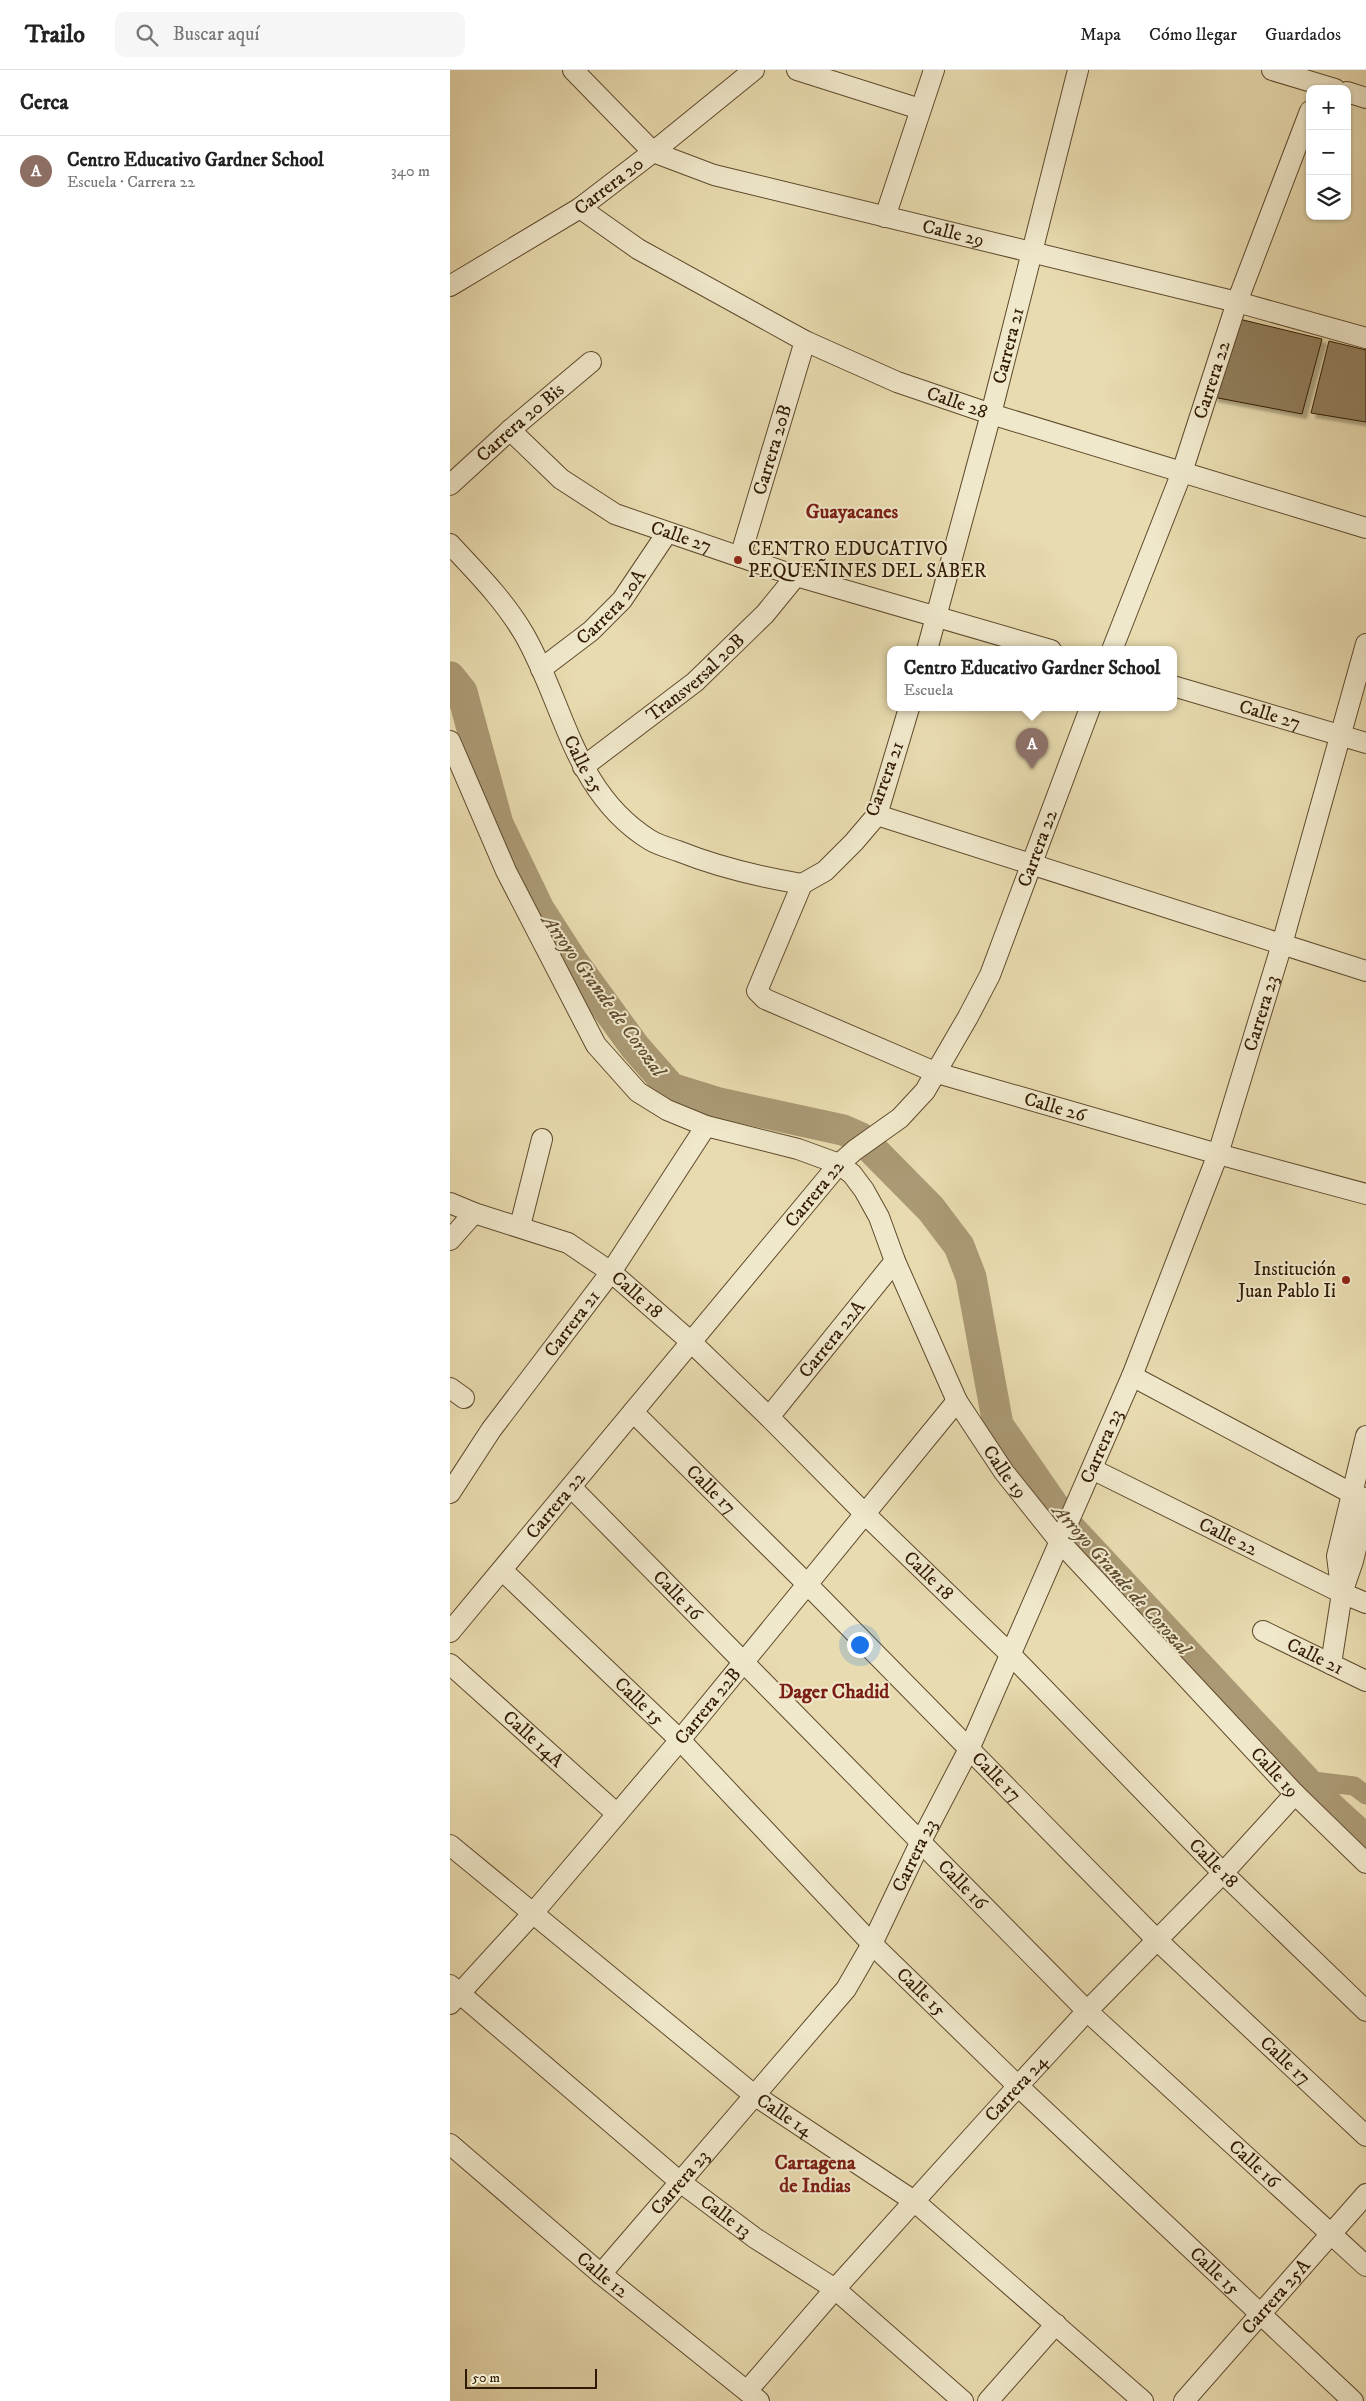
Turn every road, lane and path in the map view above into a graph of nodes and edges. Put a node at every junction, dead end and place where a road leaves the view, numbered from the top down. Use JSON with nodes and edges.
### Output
{"nodes":[{"id":1,"x":573,"y":70,"type":"edge"},
{"id":2,"x":797,"y":70,"type":"edge"},
{"id":3,"x":934,"y":70,"type":"edge"},
{"id":4,"x":1078,"y":70,"type":"edge"},
{"id":5,"x":1272,"y":70,"type":"edge"},
{"id":6,"x":749,"y":71,"type":"edge"},
{"id":7,"x":1324,"y":83,"type":"edge"},
{"id":8,"x":1351,"y":93,"type":"edge"},
{"id":9,"x":1366,"y":98,"type":"edge"},
{"id":10,"x":920,"y":109,"type":"junction"},
{"id":11,"x":1306,"y":121,"type":"edge"},
{"id":12,"x":653,"y":152,"type":"junction"},
{"id":13,"x":580,"y":208,"type":"junction"},
{"id":14,"x":885,"y":216,"type":"junction"},
{"id":15,"x":1033,"y":253,"type":"junction"},
{"id":16,"x":450,"y":286,"type":"edge"},
{"id":17,"x":1237,"y":302,"type":"junction"},
{"id":18,"x":1366,"y":338,"type":"edge"},
{"id":19,"x":805,"y":341,"type":"junction"},
{"id":20,"x":591,"y":362,"type":"dead end"},
{"id":21,"x":991,"y":414,"type":"junction"},
{"id":22,"x":510,"y":430,"type":"junction"},
{"id":23,"x":1182,"y":472,"type":"junction"},
{"id":24,"x":450,"y":486,"type":"edge"},
{"id":25,"x":1366,"y":528,"type":"edge"},
{"id":26,"x":667,"y":533,"type":"junction"},
{"id":27,"x":450,"y":544,"type":"edge"},
{"id":28,"x":740,"y":557,"type":"junction"},
{"id":29,"x":796,"y":576,"type":"junction"},
{"id":30,"x":937,"y":617,"type":"junction"},
{"id":31,"x":1366,"y":644,"type":"edge"},
{"id":32,"x":928,"y":646,"type":"edge"},
{"id":33,"x":1037,"y":646,"type":"edge"},
{"id":34,"x":1114,"y":646,"type":"edge"},
{"id":35,"x":541,"y":669,"type":"junction"},
{"id":36,"x":1177,"y":687,"type":"edge"},
{"id":37,"x":908,"y":711,"type":"edge"},
{"id":38,"x":1089,"y":711,"type":"edge"},
{"id":39,"x":1341,"y":736,"type":"junction"},
{"id":40,"x":450,"y":741,"type":"edge"},
{"id":41,"x":1366,"y":743,"type":"edge"},
{"id":42,"x":583,"y":767,"type":"junction"},
{"id":43,"x":877,"y":815,"type":"junction"},
{"id":44,"x":1031,"y":863,"type":"junction"},
{"id":45,"x":802,"y":884,"type":"junction"},
{"id":46,"x":1282,"y":944,"type":"junction"},
{"id":47,"x":1366,"y":971,"type":"edge"},
{"id":48,"x":937,"y":1073,"type":"junction"},
{"id":49,"x":706,"y":1126,"type":"junction"},
{"id":50,"x":542,"y":1140,"type":"dead end"},
{"id":51,"x":1218,"y":1154,"type":"junction"},
{"id":52,"x":838,"y":1164,"type":"junction"},
{"id":53,"x":1366,"y":1194,"type":"edge"},
{"id":54,"x":450,"y":1203,"type":"edge"},
{"id":55,"x":474,"y":1214,"type":"junction"},
{"id":56,"x":520,"y":1226,"type":"junction"},
{"id":57,"x":450,"y":1240,"type":"edge"},
{"id":58,"x":895,"y":1261,"type":"junction"},
{"id":59,"x":611,"y":1272,"type":"junction"},
{"id":60,"x":690,"y":1341,"type":"junction"},
{"id":61,"x":1132,"y":1376,"type":"junction"},
{"id":62,"x":956,"y":1401,"type":"junction"},
{"id":63,"x":633,"y":1412,"type":"junction"},
{"id":64,"x":769,"y":1417,"type":"junction"},
{"id":65,"x":1366,"y":1436,"type":"edge"},
{"id":66,"x":1092,"y":1469,"type":"junction"},
{"id":67,"x":572,"y":1487,"type":"junction"},
{"id":68,"x":450,"y":1492,"type":"edge"},
{"id":69,"x":1359,"y":1496,"type":"edge"},
{"id":70,"x":1366,"y":1507,"type":"edge"},
{"id":71,"x":866,"y":1515,"type":"junction"},
{"id":72,"x":1063,"y":1536,"type":"junction"},
{"id":73,"x":502,"y":1570,"type":"junction"},
{"id":74,"x":808,"y":1585,"type":"junction"},
{"id":75,"x":1342,"y":1593,"type":"junction"},
{"id":76,"x":1366,"y":1603,"type":"edge"},
{"id":77,"x":1263,"y":1630,"type":"dead end"},
{"id":78,"x":450,"y":1632,"type":"edge"},
{"id":79,"x":1010,"y":1654,"type":"junction"},
{"id":80,"x":744,"y":1663,"type":"junction"},
{"id":81,"x":450,"y":1664,"type":"edge"},
{"id":82,"x":1331,"y":1664,"type":"junction"},
{"id":83,"x":1366,"y":1681,"type":"edge"},
{"id":84,"x":680,"y":1740,"type":"junction"},
{"id":85,"x":970,"y":1747,"type":"junction"},
{"id":86,"x":1295,"y":1794,"type":"junction"},
{"id":87,"x":617,"y":1814,"type":"junction"},
{"id":88,"x":920,"y":1843,"type":"junction"},
{"id":89,"x":450,"y":1845,"type":"edge"},
{"id":90,"x":1366,"y":1863,"type":"edge"},
{"id":91,"x":1223,"y":1873,"type":"junction"},
{"id":92,"x":534,"y":1912,"type":"junction"},
{"id":93,"x":1158,"y":1941,"type":"junction"},
{"id":94,"x":872,"y":1944,"type":"junction"},
{"id":95,"x":453,"y":1994,"type":"edge"},
{"id":96,"x":1088,"y":2011,"type":"junction"},
{"id":97,"x":1366,"y":2011,"type":"edge"},
{"id":98,"x":1018,"y":2086,"type":"junction"},
{"id":99,"x":754,"y":2095,"type":"junction"},
{"id":100,"x":1366,"y":2136,"type":"edge"},
{"id":101,"x":450,"y":2144,"type":"edge"},
{"id":102,"x":679,"y":2181,"type":"junction"},
{"id":103,"x":1366,"y":2194,"type":"edge"},
{"id":104,"x":914,"y":2201,"type":"junction"},
{"id":105,"x":1329,"y":2234,"type":"junction"},
{"id":106,"x":1366,"y":2266,"type":"edge"},
{"id":107,"x":601,"y":2274,"type":"junction"},
{"id":108,"x":835,"y":2289,"type":"junction"},
{"id":109,"x":1260,"y":2314,"type":"junction"},
{"id":110,"x":1056,"y":2324,"type":"junction"},
{"id":111,"x":753,"y":2396,"type":"edge"},
{"id":112,"x":963,"y":2401,"type":"edge"},
{"id":113,"x":988,"y":2401,"type":"edge"},
{"id":114,"x":1143,"y":2401,"type":"edge"},
{"id":115,"x":1184,"y":2401,"type":"edge"},
{"id":116,"x":1353,"y":2401,"type":"edge"}],
"edges":[{"from":1,"to":12,"type":"street","name":"Calle 29"},
{"from":2,"to":10,"type":"street"},
{"from":3,"to":10,"type":"street"},
{"from":4,"to":15,"type":"street","name":"Carrera 21"},
{"from":5,"to":7,"type":"street"},
{"from":6,"to":12,"type":"street","name":"Carrera 20"},
{"from":8,"to":9,"type":"street"},
{"from":10,"to":14,"type":"street"},
{"from":11,"to":17,"type":"street","name":"Carrera 22"},
{"from":12,"to":13,"type":"street","name":"Carrera 20"},
{"from":12,"to":14,"type":"street","name":"Calle 29"},
{"from":13,"to":16,"type":"street","name":"Carrera 20"},
{"from":13,"to":19,"type":"street","name":"Calle 28"},
{"from":14,"to":15,"type":"street","name":"Calle 29"},
{"from":15,"to":17,"type":"street","name":"Calle 29"},
{"from":15,"to":21,"type":"street","name":"Carrera 21"},
{"from":17,"to":18,"type":"street","name":"Calle 29"},
{"from":17,"to":23,"type":"street","name":"Carrera 22"},
{"from":19,"to":21,"type":"street","name":"Calle 28"},
{"from":19,"to":28,"type":"street","name":"Carrera 20B"},
{"from":20,"to":22,"type":"street","name":"Carrera 20 Bis"},
{"from":21,"to":23,"type":"street","name":"Calle 28"},
{"from":21,"to":30,"type":"street","name":"Carrera 21"},
{"from":22,"to":24,"type":"street","name":"Carrera 20 Bis"},
{"from":22,"to":26,"type":"street","name":"Calle 27"},
{"from":23,"to":25,"type":"street","name":"Calle 28"},
{"from":23,"to":34,"type":"street","name":"Carrera 22"},
{"from":26,"to":28,"type":"street","name":"Calle 27"},
{"from":26,"to":35,"type":"street","name":"Carrera 20A"},
{"from":27,"to":35,"type":"street","name":"Calle 25"},
{"from":28,"to":29,"type":"street","name":"Calle 27"},
{"from":29,"to":30,"type":"street","name":"Calle 27"},
{"from":29,"to":42,"type":"street","name":"Transversal 20B"},
{"from":30,"to":32,"type":"street","name":"Carrera 21"},
{"from":30,"to":33,"type":"street","name":"Calle 27"},
{"from":31,"to":39,"type":"street","name":"Carrera 23"},
{"from":35,"to":42,"type":"street","name":"Calle 25"},
{"from":36,"to":39,"type":"street","name":"Calle 27"},
{"from":37,"to":43,"type":"street","name":"Carrera 21"},
{"from":38,"to":44,"type":"street","name":"Carrera 22"},
{"from":39,"to":41,"type":"street","name":"Calle 27"},
{"from":39,"to":46,"type":"street","name":"Carrera 23"},
{"from":40,"to":49,"type":"street"},
{"from":42,"to":45,"type":"street","name":"Calle 25"},
{"from":43,"to":44,"type":"street"},
{"from":43,"to":45,"type":"street","name":"Carrera 21"},
{"from":44,"to":46,"type":"street"},
{"from":44,"to":48,"type":"street","name":"Carrera 22"},
{"from":45,"to":48,"type":"street","name":"Calle 26"},
{"from":46,"to":47,"type":"street"},
{"from":46,"to":51,"type":"street","name":"Carrera 23"},
{"from":48,"to":51,"type":"street","name":"Calle 26"},
{"from":48,"to":52,"type":"street","name":"Carrera 22"},
{"from":49,"to":52,"type":"street"},
{"from":49,"to":59,"type":"street","name":"Carrera 21"},
{"from":50,"to":56,"type":"street"},
{"from":51,"to":53,"type":"street","name":"Calle 26"},
{"from":51,"to":61,"type":"street","name":"Carrera 23"},
{"from":52,"to":58,"type":"street","name":"Calle 19"},
{"from":52,"to":60,"type":"street","name":"Carrera 22"},
{"from":54,"to":55,"type":"street","name":"Calle 18"},
{"from":55,"to":56,"type":"street","name":"Calle 18"},
{"from":55,"to":57,"type":"street"},
{"from":56,"to":59,"type":"street","name":"Calle 18"},
{"from":58,"to":62,"type":"street","name":"Calle 19"},
{"from":58,"to":64,"type":"street","name":"Carrera 22A"},
{"from":59,"to":60,"type":"street","name":"Calle 18"},
{"from":59,"to":68,"type":"street","name":"Carrera 21"},
{"from":60,"to":63,"type":"street","name":"Carrera 22"},
{"from":60,"to":64,"type":"street","name":"Calle 18"},
{"from":61,"to":66,"type":"street","name":"Carrera 23"},
{"from":61,"to":69,"type":"street"},
{"from":62,"to":71,"type":"street","name":"Carrera 22B"},
{"from":62,"to":72,"type":"street","name":"Calle 19"},
{"from":63,"to":67,"type":"street","name":"Carrera 22"},
{"from":63,"to":74,"type":"street","name":"Calle 17"},
{"from":64,"to":71,"type":"street","name":"Calle 18"},
{"from":65,"to":69,"type":"street"},
{"from":66,"to":72,"type":"street","name":"Carrera 23"},
{"from":66,"to":75,"type":"street","name":"Calle 22"},
{"from":67,"to":73,"type":"street","name":"Carrera 22"},
{"from":67,"to":80,"type":"street","name":"Calle 16"},
{"from":69,"to":75,"type":"street"},
{"from":70,"to":75,"type":"street"},
{"from":71,"to":74,"type":"street","name":"Carrera 22B"},
{"from":71,"to":79,"type":"street","name":"Calle 18"},
{"from":72,"to":79,"type":"street","name":"Carrera 23"},
{"from":72,"to":86,"type":"street","name":"Calle 19"},
{"from":73,"to":78,"type":"street","name":"Carrera 22"},
{"from":73,"to":84,"type":"street","name":"Calle 15"},
{"from":74,"to":80,"type":"street","name":"Carrera 22B"},
{"from":74,"to":85,"type":"street","name":"Calle 17"},
{"from":75,"to":76,"type":"street","name":"Calle 22"},
{"from":75,"to":82,"type":"street"},
{"from":77,"to":82,"type":"street","name":"Calle 21"},
{"from":79,"to":85,"type":"street","name":"Carrera 23"},
{"from":79,"to":91,"type":"street","name":"Calle 18"},
{"from":80,"to":84,"type":"street","name":"Carrera 22B"},
{"from":80,"to":88,"type":"street","name":"Calle 16"},
{"from":81,"to":87,"type":"street","name":"Calle 14A"},
{"from":82,"to":83,"type":"street","name":"Calle 21"},
{"from":84,"to":87,"type":"street","name":"Carrera 22B"},
{"from":84,"to":94,"type":"street","name":"Calle 15"},
{"from":85,"to":88,"type":"street","name":"Carrera 23"},
{"from":85,"to":93,"type":"street","name":"Calle 17"},
{"from":86,"to":90,"type":"street","name":"Calle 19"},
{"from":86,"to":91,"type":"street","name":"Carrera 24"},
{"from":87,"to":92,"type":"street","name":"Carrera 22B"},
{"from":88,"to":94,"type":"street","name":"Carrera 23"},
{"from":88,"to":96,"type":"street","name":"Calle 16"},
{"from":89,"to":92,"type":"street","name":"Calle 14"},
{"from":91,"to":93,"type":"street","name":"Carrera 24"},
{"from":91,"to":97,"type":"street","name":"Calle 18"},
{"from":92,"to":95,"type":"street","name":"Carrera 22B"},
{"from":92,"to":99,"type":"street","name":"Calle 14"},
{"from":93,"to":96,"type":"street","name":"Carrera 24"},
{"from":93,"to":100,"type":"street","name":"Calle 17"},
{"from":94,"to":98,"type":"street","name":"Calle 15"},
{"from":94,"to":99,"type":"street","name":"Carrera 23"},
{"from":95,"to":102,"type":"street","name":"Calle 13"},
{"from":96,"to":98,"type":"street","name":"Carrera 24"},
{"from":96,"to":105,"type":"street","name":"Calle 16"},
{"from":98,"to":104,"type":"street","name":"Carrera 24"},
{"from":98,"to":109,"type":"street","name":"Calle 15"},
{"from":99,"to":102,"type":"street","name":"Carrera 23"},
{"from":99,"to":104,"type":"street","name":"Calle 14"},
{"from":101,"to":107,"type":"street","name":"Calle 12"},
{"from":102,"to":107,"type":"street","name":"Carrera 23"},
{"from":102,"to":108,"type":"street","name":"Calle 13"},
{"from":103,"to":105,"type":"street","name":"Carrera 25A"},
{"from":104,"to":108,"type":"street","name":"Carrera 24"},
{"from":104,"to":110,"type":"street","name":"Calle 14"},
{"from":105,"to":106,"type":"street","name":"Calle 16"},
{"from":105,"to":109,"type":"street","name":"Carrera 25A"},
{"from":107,"to":111,"type":"street","name":"Calle 12"},
{"from":108,"to":111,"type":"street","name":"Carrera 24"},
{"from":108,"to":112,"type":"street","name":"Calle 13"},
{"from":109,"to":115,"type":"street","name":"Carrera 25A"},
{"from":109,"to":116,"type":"street","name":"Calle 15"},
{"from":110,"to":113,"type":"street"},
{"from":110,"to":114,"type":"street","name":"Calle 14"}]}
